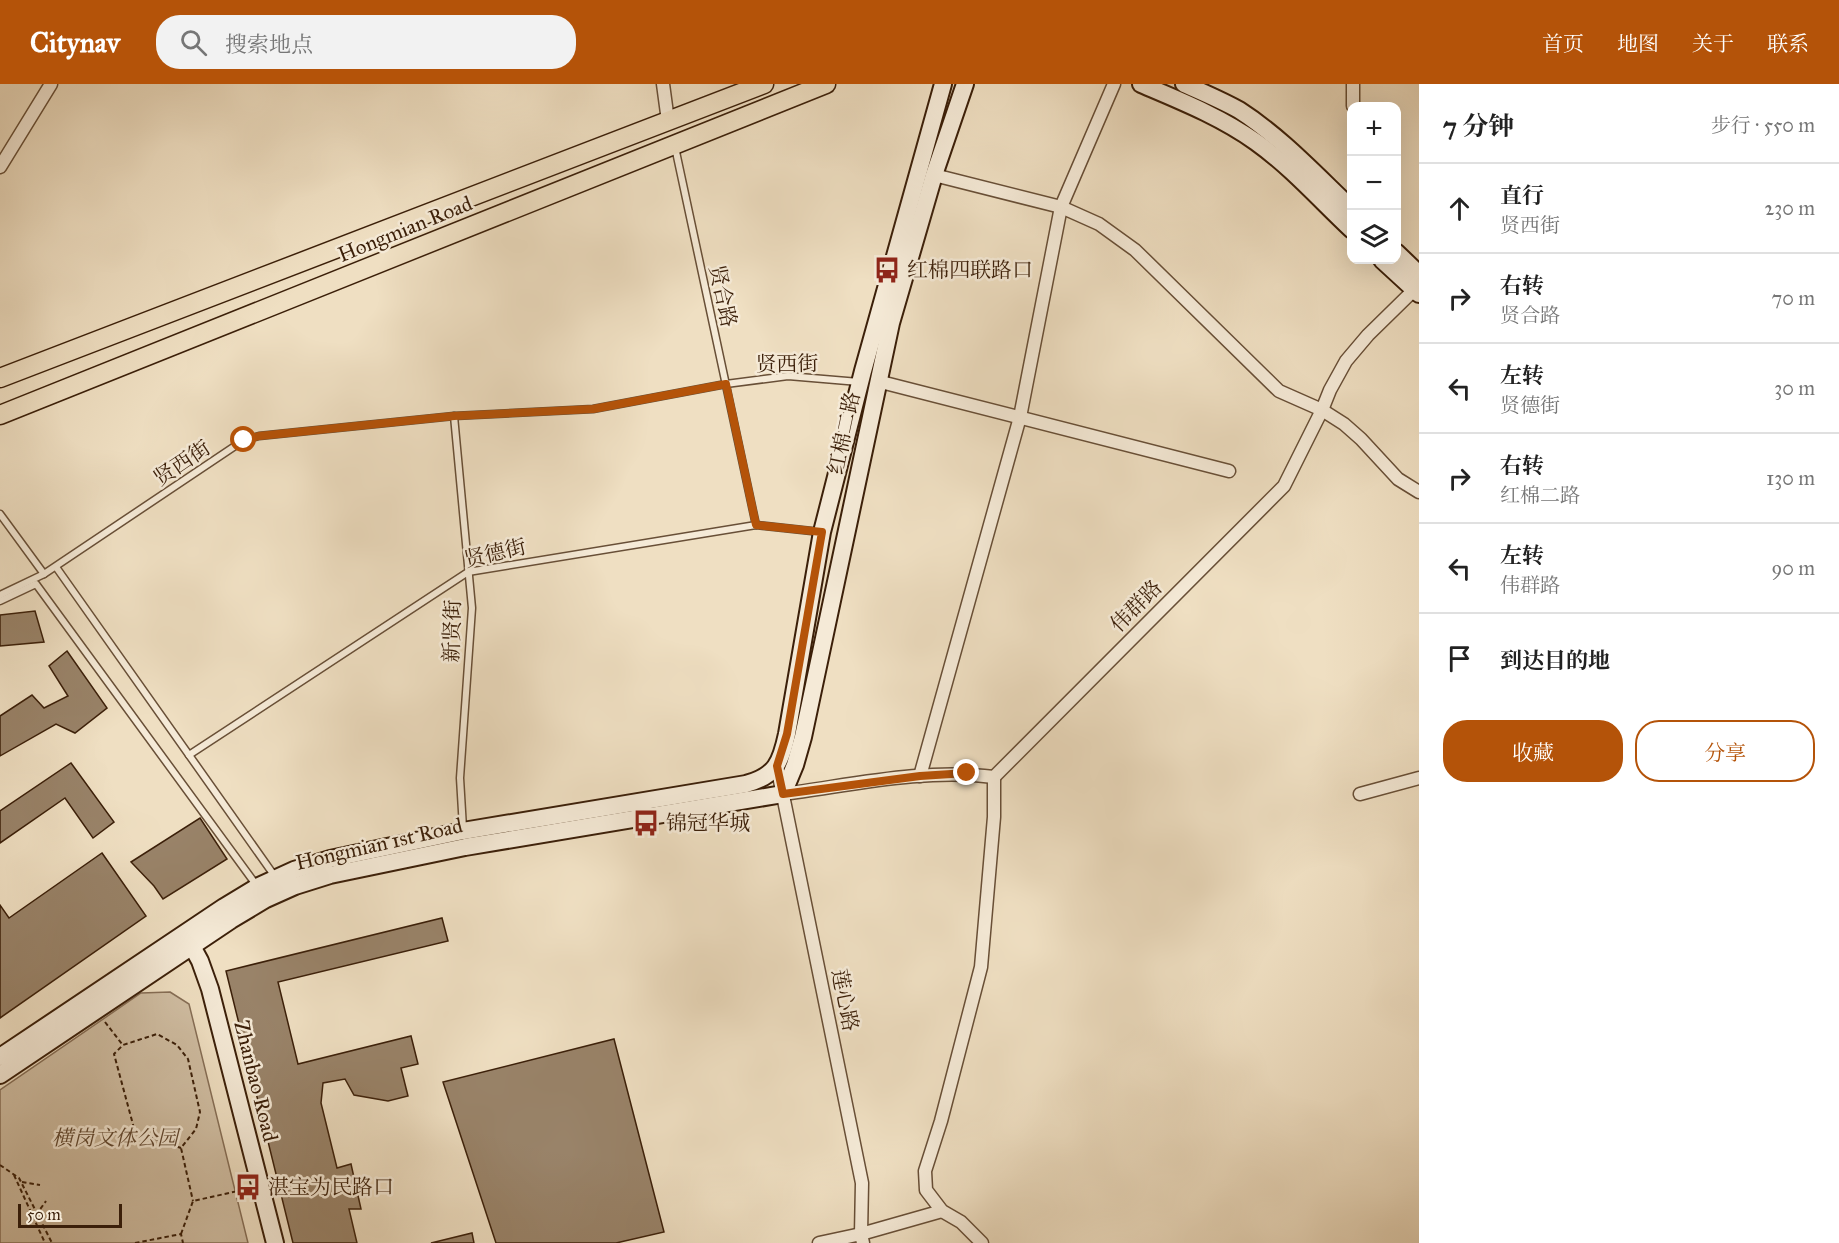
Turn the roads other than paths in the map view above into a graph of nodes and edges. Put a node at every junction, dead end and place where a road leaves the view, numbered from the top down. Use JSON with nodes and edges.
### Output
{"nodes":[{"id":1,"x":51,"y":84,"type":"edge"},
{"id":2,"x":663,"y":84,"type":"edge"},
{"id":3,"x":764,"y":84,"type":"edge"},
{"id":4,"x":826,"y":84,"type":"edge"},
{"id":5,"x":943,"y":84,"type":"edge"},
{"id":6,"x":965,"y":84,"type":"edge"},
{"id":7,"x":1114,"y":84,"type":"edge"},
{"id":8,"x":1141,"y":84,"type":"edge"},
{"id":9,"x":1184,"y":84,"type":"edge"},
{"id":10,"x":1353,"y":84,"type":"edge"},
{"id":11,"x":1353,"y":102,"type":"edge"},
{"id":12,"x":668,"y":121,"type":"junction"},
{"id":13,"x":675,"y":145,"type":"junction"},
{"id":14,"x":0,"y":167,"type":"edge"},
{"id":15,"x":934,"y":175,"type":"junction"},
{"id":16,"x":1347,"y":204,"type":"edge"},
{"id":17,"x":1061,"y":207,"type":"junction"},
{"id":18,"x":1347,"y":225,"type":"edge"},
{"id":19,"x":1401,"y":260,"type":"edge"},
{"id":20,"x":1388,"y":264,"type":"edge"},
{"id":21,"x":1418,"y":286,"type":"edge"},
{"id":22,"x":0,"y":378,"type":"edge"},
{"id":23,"x":869,"y":382,"type":"junction"},
{"id":24,"x":726,"y":384,"type":"junction"},
{"id":25,"x":1322,"y":410,"type":"junction"},
{"id":26,"x":0,"y":415,"type":"edge"},
{"id":27,"x":454,"y":416,"type":"junction"},
{"id":28,"x":1020,"y":417,"type":"junction"},
{"id":29,"x":1229,"y":471,"type":"dead end"},
{"id":30,"x":1419,"y":492,"type":"edge"},
{"id":31,"x":0,"y":514,"type":"edge"},
{"id":32,"x":756,"y":525,"type":"junction"},
{"id":33,"x":822,"y":532,"type":"junction"},
{"id":34,"x":56,"y":567,"type":"junction"},
{"id":35,"x":468,"y":572,"type":"junction"},
{"id":36,"x":44,"y":574,"type":"junction"},
{"id":37,"x":0,"y":595,"type":"edge"},
{"id":38,"x":0,"y":601,"type":"edge"},
{"id":39,"x":189,"y":755,"type":"junction"},
{"id":40,"x":777,"y":766,"type":"junction"},
{"id":41,"x":920,"y":776,"type":"junction"},
{"id":42,"x":994,"y":777,"type":"junction"},
{"id":43,"x":1419,"y":778,"type":"edge"},
{"id":44,"x":783,"y":794,"type":"junction"},
{"id":45,"x":1360,"y":794,"type":"dead end"},
{"id":46,"x":464,"y":839,"type":"junction"},
{"id":47,"x":276,"y":878,"type":"junction"},
{"id":48,"x":257,"y":887,"type":"junction"},
{"id":49,"x":189,"y":939,"type":"junction"},
{"id":50,"x":0,"y":1057,"type":"edge"},
{"id":51,"x":0,"y":1076,"type":"edge"},
{"id":52,"x":942,"y":1211,"type":"junction"},
{"id":53,"x":862,"y":1239,"type":"edge"},
{"id":54,"x":275,"y":1243,"type":"edge"},
{"id":55,"x":819,"y":1243,"type":"edge"},
{"id":56,"x":982,"y":1243,"type":"edge"}],
"edges":[{"from":1,"to":14,"type":"street"},
{"from":2,"to":12,"type":"street"},
{"from":3,"to":12,"type":"main road","name":"Hongmian Road"},
{"from":4,"to":13,"type":"main road","name":"Hongmian Road"},
{"from":5,"to":23,"type":"main road","name":"红棉二路"},
{"from":6,"to":15,"type":"main road","name":"红棉二路"},
{"from":7,"to":17,"type":"street"},
{"from":8,"to":18,"type":"main road"},
{"from":9,"to":16,"type":"main road"},
{"from":10,"to":11,"type":"street"},
{"from":12,"to":22,"type":"main road","name":"Hongmian Road"},
{"from":13,"to":24,"type":"lane","name":"贤合路"},
{"from":13,"to":26,"type":"main road","name":"Hongmian Road"},
{"from":15,"to":17,"type":"street"},
{"from":15,"to":23,"type":"main road","name":"红棉二路"},
{"from":17,"to":25,"type":"street"},
{"from":17,"to":28,"type":"street"},
{"from":19,"to":21,"type":"main road"},
{"from":20,"to":21,"type":"main road"},
{"from":21,"to":25,"type":"street","name":"伟群路"},
{"from":23,"to":24,"type":"lane","name":"贤西街"},
{"from":23,"to":28,"type":"street"},
{"from":23,"to":33,"type":"main road","name":"红棉二路"},
{"from":23,"to":44,"type":"main road","name":"红棉二路"},
{"from":24,"to":27,"type":"lane","name":"贤西街"},
{"from":24,"to":32,"type":"lane","name":"贤合路"},
{"from":25,"to":30,"type":"street"},
{"from":25,"to":42,"type":"street","name":"伟群路"},
{"from":27,"to":34,"type":"lane","name":"贤西街"},
{"from":27,"to":35,"type":"lane","name":"新贤街"},
{"from":28,"to":29,"type":"street"},
{"from":28,"to":41,"type":"street"},
{"from":31,"to":36,"type":"lane"},
{"from":32,"to":33,"type":"lane","name":"贤德街"},
{"from":32,"to":35,"type":"lane","name":"贤德街"},
{"from":33,"to":40,"type":"main road","name":"红棉二路"},
{"from":34,"to":36,"type":"lane","name":"贤西街"},
{"from":34,"to":39,"type":"lane"},
{"from":35,"to":39,"type":"lane","name":"贤德街"},
{"from":35,"to":46,"type":"lane","name":"新贤街"},
{"from":36,"to":37,"type":"lane","name":"贤西街"},
{"from":38,"to":48,"type":"lane"},
{"from":39,"to":47,"type":"lane"},
{"from":40,"to":44,"type":"street","name":"莲心路"},
{"from":40,"to":46,"type":"main road","name":"Hongmian 1st Road"},
{"from":41,"to":42,"type":"street"},
{"from":41,"to":44,"type":"street"},
{"from":42,"to":52,"type":"street"},
{"from":43,"to":45,"type":"street"},
{"from":44,"to":46,"type":"main road","name":"Hongmian 1st Road"},
{"from":44,"to":53,"type":"street","name":"莲心路"},
{"from":46,"to":47,"type":"main road","name":"Hongmian 1st Road"},
{"from":46,"to":49,"type":"main road","name":"Hongmian 1st Road"},
{"from":47,"to":48,"type":"main road","name":"Hongmian 1st Road"},
{"from":48,"to":49,"type":"main road","name":"Hongmian 1st Road"},
{"from":49,"to":50,"type":"main road","name":"Hongmian 1st Road"},
{"from":49,"to":51,"type":"main road","name":"Hongmian 1st Road"},
{"from":49,"to":54,"type":"main road","name":"Zhanbao Road"},
{"from":52,"to":53,"type":"street"},
{"from":52,"to":56,"type":"street"},
{"from":53,"to":55,"type":"street"}]}
